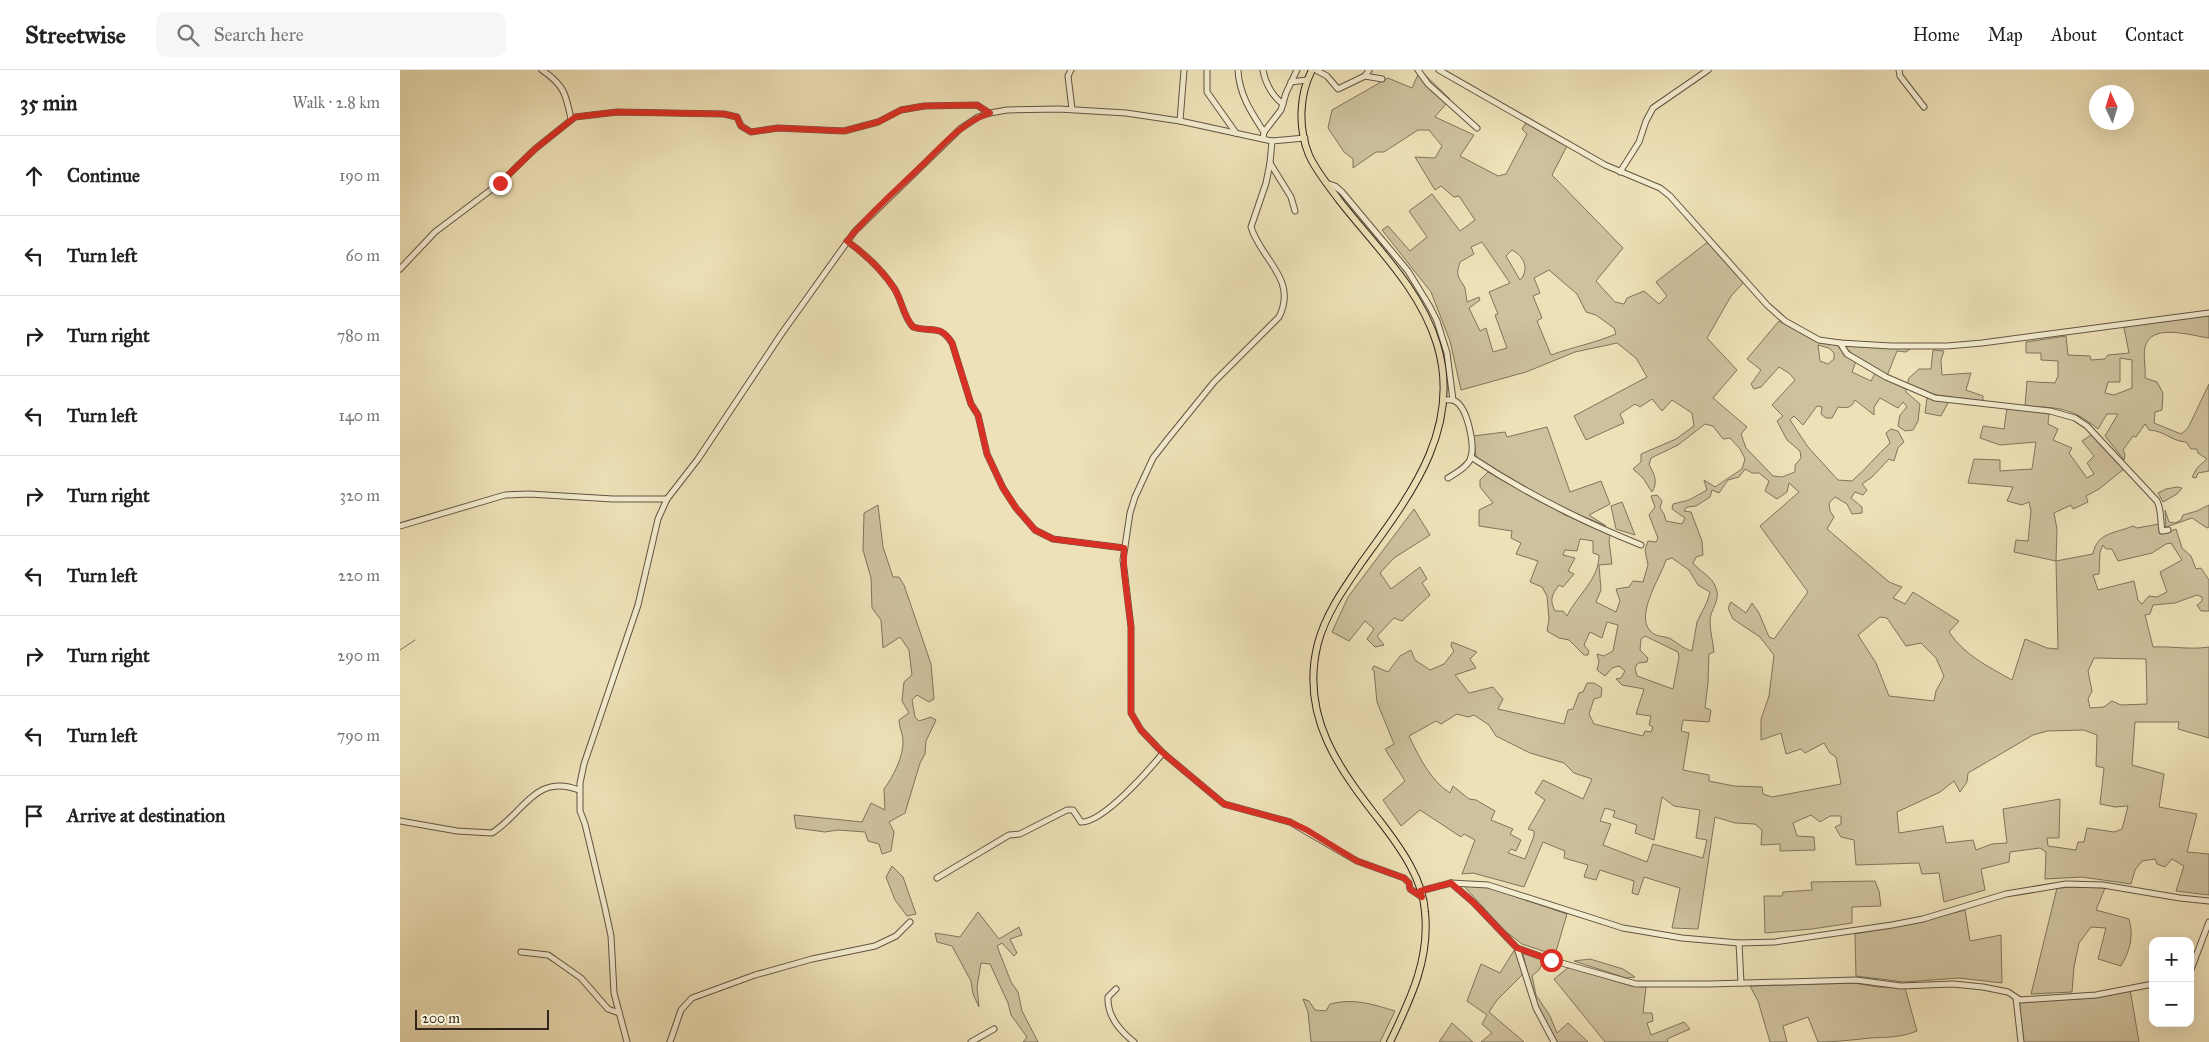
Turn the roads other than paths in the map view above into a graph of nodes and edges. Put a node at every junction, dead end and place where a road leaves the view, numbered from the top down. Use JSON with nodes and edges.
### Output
{"nodes":[{"id":1,"x":542,"y":70,"type":"edge"},
{"id":2,"x":1071,"y":70,"type":"edge"},
{"id":3,"x":1184,"y":70,"type":"edge"},
{"id":4,"x":1207,"y":70,"type":"edge"},
{"id":5,"x":1238,"y":70,"type":"edge"},
{"id":6,"x":1263,"y":70,"type":"edge"},
{"id":7,"x":1297,"y":70,"type":"edge"},
{"id":8,"x":1314,"y":70,"type":"edge"},
{"id":9,"x":1369,"y":70,"type":"edge"},
{"id":10,"x":1418,"y":70,"type":"edge"},
{"id":11,"x":1439,"y":70,"type":"edge"},
{"id":12,"x":1899,"y":70,"type":"edge"},
{"id":13,"x":1704,"y":71,"type":"edge"},
{"id":14,"x":1365,"y":76,"type":"junction"},
{"id":15,"x":1382,"y":79,"type":"dead end"},
{"id":16,"x":1307,"y":80,"type":"junction"},
{"id":17,"x":1291,"y":82,"type":"junction"},
{"id":18,"x":1283,"y":104,"type":"junction"},
{"id":19,"x":1924,"y":107,"type":"dead end"},
{"id":20,"x":1072,"y":109,"type":"junction"},
{"id":21,"x":990,"y":113,"type":"junction"},
{"id":22,"x":571,"y":119,"type":"junction"},
{"id":23,"x":1180,"y":120,"type":"junction"},
{"id":24,"x":1477,"y":128,"type":"dead end"},
{"id":25,"x":1264,"y":132,"type":"junction"},
{"id":26,"x":1236,"y":133,"type":"junction"},
{"id":27,"x":1305,"y":138,"type":"junction"},
{"id":28,"x":1263,"y":139,"type":"junction"},
{"id":29,"x":1272,"y":141,"type":"junction"},
{"id":30,"x":1270,"y":163,"type":"junction"},
{"id":31,"x":1620,"y":172,"type":"junction"},
{"id":32,"x":1326,"y":183,"type":"junction"},
{"id":33,"x":1296,"y":211,"type":"dead end"},
{"id":34,"x":847,"y":241,"type":"junction"},
{"id":35,"x":400,"y":268,"type":"edge"},
{"id":36,"x":2209,"y":313,"type":"edge"},
{"id":37,"x":1840,"y":344,"type":"junction"},
{"id":38,"x":1443,"y":400,"type":"junction"},
{"id":39,"x":1453,"y":400,"type":"junction"},
{"id":40,"x":1471,"y":457,"type":"junction"},
{"id":41,"x":1448,"y":478,"type":"dead end"},
{"id":42,"x":667,"y":498,"type":"junction"},
{"id":43,"x":400,"y":526,"type":"edge"},
{"id":44,"x":2168,"y":530,"type":"dead end"},
{"id":45,"x":1641,"y":545,"type":"dead end"},
{"id":46,"x":1124,"y":548,"type":"junction"},
{"id":47,"x":1163,"y":753,"type":"junction"},
{"id":48,"x":579,"y":790,"type":"junction"},
{"id":49,"x":400,"y":821,"type":"edge"},
{"id":50,"x":937,"y":878,"type":"dead end"},
{"id":51,"x":1451,"y":883,"type":"junction"},
{"id":52,"x":1421,"y":894,"type":"junction"},
{"id":53,"x":2209,"y":901,"type":"edge"},
{"id":54,"x":910,"y":922,"type":"dead end"},
{"id":55,"x":2209,"y":922,"type":"edge"},
{"id":56,"x":1740,"y":943,"type":"junction"},
{"id":57,"x":1517,"y":948,"type":"junction"},
{"id":58,"x":521,"y":952,"type":"dead end"},
{"id":59,"x":2194,"y":961,"type":"edge"},
{"id":60,"x":1741,"y":983,"type":"junction"},
{"id":61,"x":2149,"y":985,"type":"edge"},
{"id":62,"x":1116,"y":989,"type":"dead end"},
{"id":63,"x":2016,"y":998,"type":"junction"},
{"id":64,"x":619,"y":1013,"type":"junction"},
{"id":65,"x":994,"y":1029,"type":"dead end"},
{"id":66,"x":627,"y":1042,"type":"edge"},
{"id":67,"x":670,"y":1042,"type":"edge"},
{"id":68,"x":971,"y":1042,"type":"edge"},
{"id":69,"x":1134,"y":1042,"type":"edge"},
{"id":70,"x":1390,"y":1042,"type":"edge"},
{"id":71,"x":1554,"y":1042,"type":"edge"},
{"id":72,"x":2021,"y":1042,"type":"edge"}],
"edges":[{"from":1,"to":22,"type":"street"},
{"from":2,"to":20,"type":"street"},
{"from":3,"to":23,"type":"street"},
{"from":4,"to":26,"type":"street"},
{"from":5,"to":25,"type":"street"},
{"from":6,"to":18,"type":"street"},
{"from":7,"to":17,"type":"street"},
{"from":8,"to":14,"type":"street"},
{"from":8,"to":16,"type":"main road"},
{"from":9,"to":14,"type":"street"},
{"from":10,"to":24,"type":"street"},
{"from":11,"to":31,"type":"street"},
{"from":12,"to":19,"type":"street"},
{"from":13,"to":31,"type":"street"},
{"from":14,"to":15,"type":"street"},
{"from":16,"to":17,"type":"street"},
{"from":16,"to":27,"type":"main road"},
{"from":17,"to":18,"type":"street"},
{"from":18,"to":25,"type":"street"},
{"from":20,"to":21,"type":"street"},
{"from":20,"to":23,"type":"street"},
{"from":21,"to":22,"type":"street"},
{"from":21,"to":34,"type":"street"},
{"from":22,"to":35,"type":"street"},
{"from":23,"to":26,"type":"street"},
{"from":25,"to":28,"type":"street"},
{"from":26,"to":28,"type":"street"},
{"from":27,"to":29,"type":"street"},
{"from":27,"to":32,"type":"main road"},
{"from":28,"to":29,"type":"street"},
{"from":29,"to":30,"type":"street"},
{"from":30,"to":33,"type":"street"},
{"from":30,"to":46,"type":"street"},
{"from":31,"to":37,"type":"street"},
{"from":32,"to":38,"type":"main road"},
{"from":32,"to":39,"type":"street"},
{"from":34,"to":42,"type":"street"},
{"from":34,"to":46,"type":"street"},
{"from":36,"to":37,"type":"street"},
{"from":37,"to":44,"type":"street"},
{"from":38,"to":39,"type":"street"},
{"from":38,"to":52,"type":"main road"},
{"from":39,"to":40,"type":"street"},
{"from":40,"to":41,"type":"street"},
{"from":40,"to":45,"type":"street"},
{"from":42,"to":43,"type":"street"},
{"from":42,"to":48,"type":"street"},
{"from":46,"to":47,"type":"street"},
{"from":47,"to":50,"type":"street"},
{"from":47,"to":52,"type":"street"},
{"from":48,"to":49,"type":"street"},
{"from":48,"to":64,"type":"street"},
{"from":51,"to":52,"type":"street"},
{"from":51,"to":56,"type":"street"},
{"from":51,"to":57,"type":"street"},
{"from":52,"to":70,"type":"main road"},
{"from":53,"to":56,"type":"street"},
{"from":54,"to":67,"type":"street"},
{"from":55,"to":59,"type":"street"},
{"from":56,"to":60,"type":"street"},
{"from":57,"to":60,"type":"street"},
{"from":57,"to":71,"type":"street"},
{"from":58,"to":64,"type":"street"},
{"from":60,"to":63,"type":"street"},
{"from":61,"to":63,"type":"street"},
{"from":62,"to":69,"type":"street"},
{"from":63,"to":72,"type":"street"},
{"from":64,"to":66,"type":"street"},
{"from":65,"to":68,"type":"street"}]}
